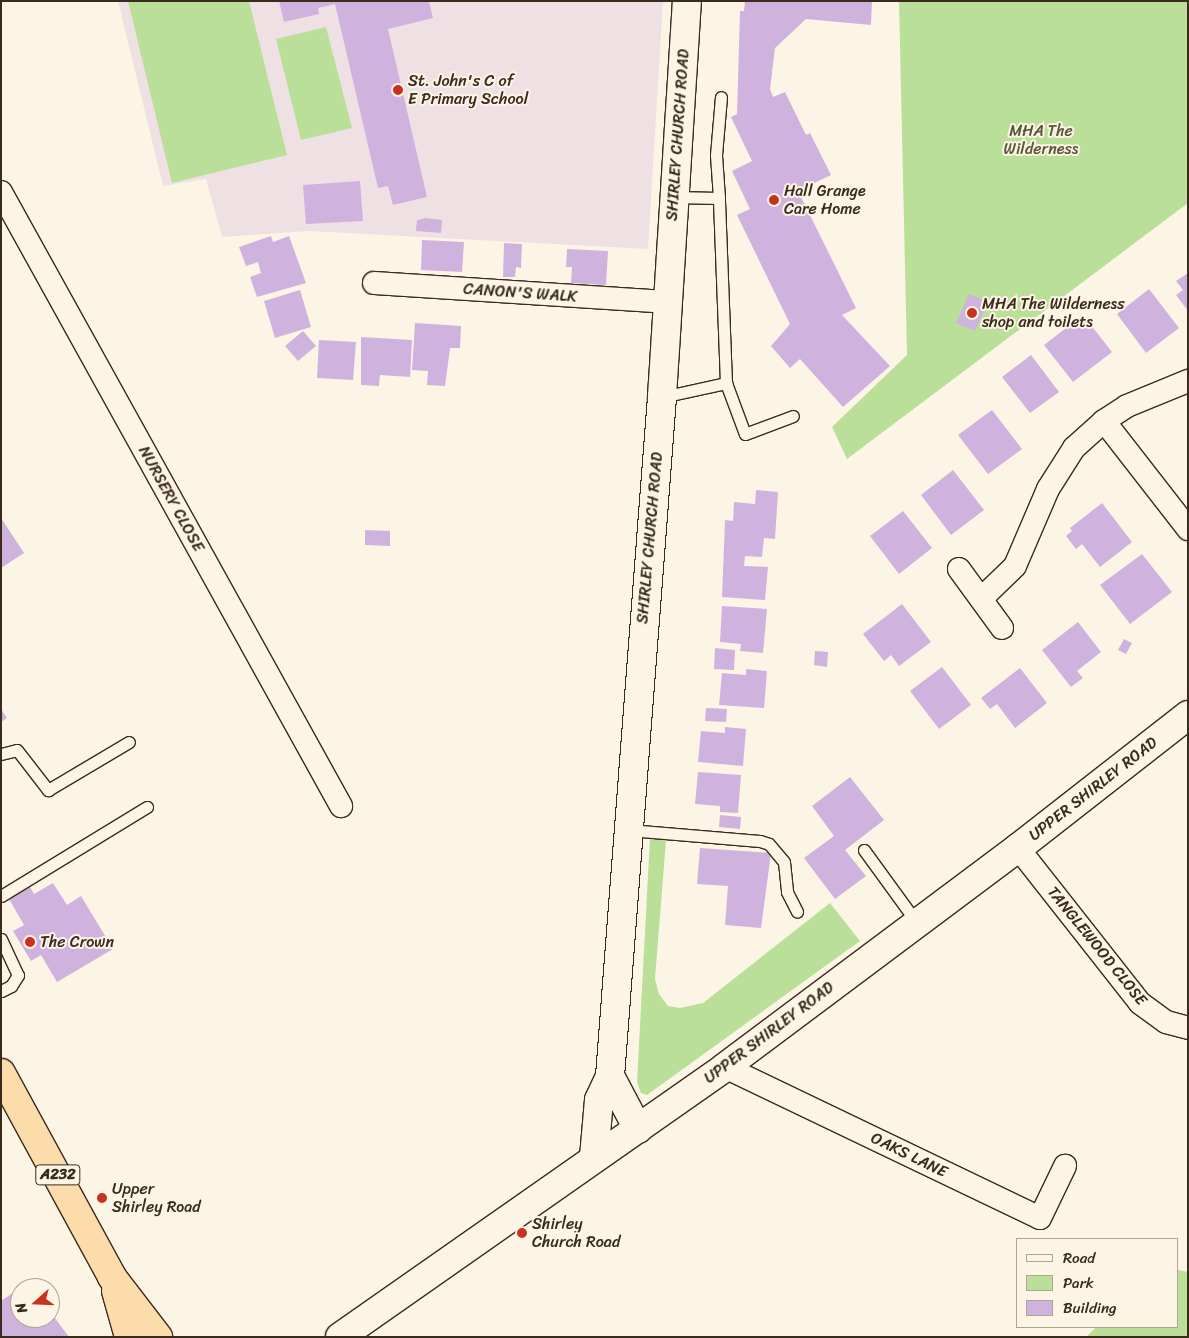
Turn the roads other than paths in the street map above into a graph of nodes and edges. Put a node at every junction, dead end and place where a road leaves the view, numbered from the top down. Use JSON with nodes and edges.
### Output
{"nodes":[{"id":1,"x":687,"y":1,"type":"edge"},
{"id":2,"x":721,"y":97,"type":"dead end"},
{"id":3,"x":1,"y":192,"type":"edge"},
{"id":4,"x":674,"y":197,"type":"junction"},
{"id":5,"x":718,"y":198,"type":"junction"},
{"id":6,"x":374,"y":283,"type":"dead end"},
{"id":7,"x":666,"y":302,"type":"junction"},
{"id":8,"x":1188,"y":381,"type":"edge"},
{"id":9,"x":726,"y":383,"type":"junction"},
{"id":10,"x":662,"y":397,"type":"junction"},
{"id":11,"x":793,"y":416,"type":"dead end"},
{"id":12,"x":1104,"y":421,"type":"junction"},
{"id":13,"x":1188,"y":529,"type":"edge"},
{"id":14,"x":959,"y":570,"type":"dead end"},
{"id":15,"x":981,"y":599,"type":"junction"},
{"id":16,"x":1002,"y":628,"type":"dead end"},
{"id":17,"x":1188,"y":715,"type":"edge"},
{"id":18,"x":129,"y":742,"type":"dead end"},
{"id":19,"x":1,"y":754,"type":"edge"},
{"id":20,"x":146,"y":806,"type":"dead end"},
{"id":21,"x":342,"y":806,"type":"dead end"},
{"id":22,"x":628,"y":830,"type":"junction"},
{"id":23,"x":1018,"y":848,"type":"junction"},
{"id":24,"x":864,"y":850,"type":"dead end"},
{"id":25,"x":1,"y":896,"type":"edge"},
{"id":26,"x":797,"y":912,"type":"dead end"},
{"id":27,"x":917,"y":923,"type":"junction"},
{"id":28,"x":1,"y":939,"type":"edge"},
{"id":29,"x":1,"y":991,"type":"edge"},
{"id":30,"x":1188,"y":1028,"type":"edge"},
{"id":31,"x":725,"y":1067,"type":"junction"},
{"id":32,"x":1,"y":1073,"type":"edge"},
{"id":33,"x":610,"y":1076,"type":"junction"},
{"id":34,"x":638,"y":1129,"type":"junction"},
{"id":35,"x":594,"y":1156,"type":"junction"},
{"id":36,"x":1065,"y":1166,"type":"dead end"},
{"id":37,"x":112,"y":1277,"type":"junction"},
{"id":38,"x":129,"y":1337,"type":"edge"},
{"id":39,"x":158,"y":1337,"type":"edge"},
{"id":40,"x":340,"y":1337,"type":"edge"}],
"edges":[{"from":1,"to":4,"type":"street","name":"SHIRLEY CHURCH ROAD"},
{"from":2,"to":5,"type":"lane"},
{"from":3,"to":21,"type":"street","name":"NURSERY CLOSE"},
{"from":4,"to":5,"type":"lane"},
{"from":4,"to":7,"type":"street","name":"SHIRLEY CHURCH ROAD"},
{"from":5,"to":9,"type":"lane"},
{"from":6,"to":7,"type":"street","name":"CANON'S WALK"},
{"from":7,"to":10,"type":"street","name":"SHIRLEY CHURCH ROAD"},
{"from":8,"to":12,"type":"street"},
{"from":9,"to":10,"type":"lane"},
{"from":9,"to":11,"type":"lane"},
{"from":10,"to":22,"type":"street","name":"SHIRLEY CHURCH ROAD"},
{"from":12,"to":13,"type":"street"},
{"from":12,"to":15,"type":"street"},
{"from":14,"to":15,"type":"street"},
{"from":15,"to":16,"type":"street"},
{"from":17,"to":23,"type":"street","name":"UPPER SHIRLEY ROAD"},
{"from":18,"to":19,"type":"lane"},
{"from":20,"to":25,"type":"lane"},
{"from":22,"to":26,"type":"lane"},
{"from":22,"to":33,"type":"street","name":"SHIRLEY CHURCH ROAD"},
{"from":23,"to":27,"type":"street","name":"UPPER SHIRLEY ROAD"},
{"from":23,"to":30,"type":"street","name":"TANGLEWOOD CLOSE"},
{"from":24,"to":27,"type":"lane"},
{"from":27,"to":31,"type":"street","name":"UPPER SHIRLEY ROAD"},
{"from":28,"to":29,"type":"lane"},
{"from":31,"to":34,"type":"street","name":"UPPER SHIRLEY ROAD"},
{"from":31,"to":36,"type":"street","name":"OAKS LANE"},
{"from":32,"to":37,"type":"highway","number":"A232"},
{"from":33,"to":34,"type":"street"},
{"from":33,"to":35,"type":"street","name":"SHIRLEY CHURCH ROAD"},
{"from":34,"to":35,"type":"street","name":"UPPER SHIRLEY ROAD"},
{"from":35,"to":40,"type":"street","name":"UPPER SHIRLEY ROAD"},
{"from":37,"to":38,"type":"highway","number":"A232"},
{"from":37,"to":39,"type":"highway","number":"A232"}]}
